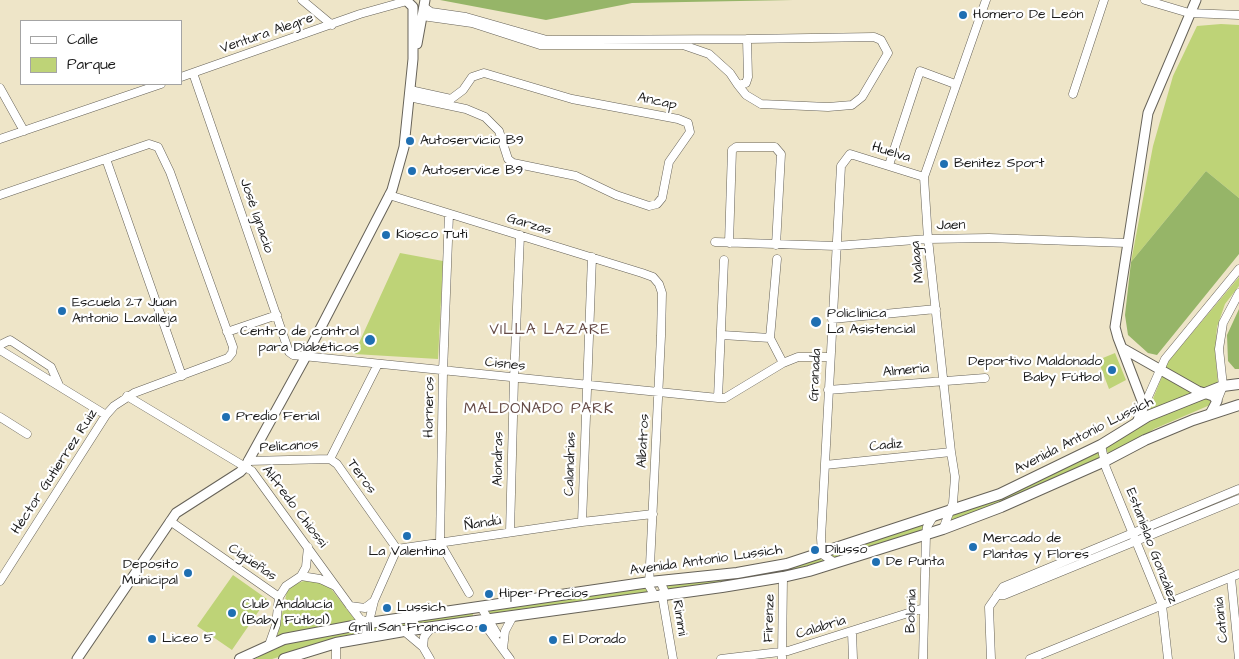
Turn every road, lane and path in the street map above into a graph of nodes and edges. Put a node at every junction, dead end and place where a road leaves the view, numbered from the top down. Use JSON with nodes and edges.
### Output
{"nodes":[{"id":1,"x":302,"y":0,"type":"edge"},
{"id":2,"x":387,"y":0,"type":"edge"},
{"id":3,"x":986,"y":0,"type":"edge"},
{"id":4,"x":1104,"y":0,"type":"edge"},
{"id":5,"x":1145,"y":0,"type":"edge"},
{"id":6,"x":1196,"y":0,"type":"edge"},
{"id":7,"x":409,"y":2,"type":"edge"},
{"id":8,"x":423,"y":6,"type":"edge"},
{"id":9,"x":1189,"y":13,"type":"junction"},
{"id":10,"x":360,"y":14,"type":"junction"},
{"id":11,"x":1239,"y":15,"type":"edge"},
{"id":12,"x":332,"y":25,"type":"junction"},
{"id":13,"x":747,"y":39,"type":"junction"},
{"id":14,"x":710,"y":40,"type":"junction"},
{"id":15,"x":709,"y":54,"type":"junction"},
{"id":16,"x":413,"y":59,"type":"junction"},
{"id":17,"x":193,"y":73,"type":"junction"},
{"id":18,"x":182,"y":77,"type":"edge"},
{"id":19,"x":955,"y":84,"type":"junction"},
{"id":20,"x":158,"y":85,"type":"edge"},
{"id":21,"x":738,"y":85,"type":"junction"},
{"id":22,"x":0,"y":88,"type":"edge"},
{"id":23,"x":410,"y":93,"type":"junction"},
{"id":24,"x":1073,"y":94,"type":"dead end"},
{"id":25,"x":450,"y":103,"type":"junction"},
{"id":26,"x":24,"y":130,"type":"junction"},
{"id":27,"x":0,"y":139,"type":"edge"},
{"id":28,"x":850,"y":154,"type":"joint"},
{"id":29,"x":106,"y":160,"type":"junction"},
{"id":30,"x":889,"y":165,"type":"junction"},
{"id":31,"x":924,"y":177,"type":"junction"},
{"id":32,"x":389,"y":195,"type":"junction"},
{"id":33,"x":0,"y":196,"type":"edge"},
{"id":34,"x":449,"y":214,"type":"junction"},
{"id":35,"x":520,"y":235,"type":"junction"},
{"id":36,"x":928,"y":239,"type":"junction"},
{"id":37,"x":715,"y":242,"type":"dead end"},
{"id":38,"x":729,"y":243,"type":"junction"},
{"id":39,"x":1127,"y":243,"type":"junction"},
{"id":40,"x":776,"y":245,"type":"junction"},
{"id":41,"x":836,"y":246,"type":"junction"},
{"id":42,"x":592,"y":257,"type":"junction"},
{"id":43,"x":777,"y":259,"type":"dead end"},
{"id":44,"x":724,"y":260,"type":"dead end"},
{"id":45,"x":1239,"y":269,"type":"edge"},
{"id":46,"x":659,"y":284,"type":"joint"},
{"id":47,"x":1239,"y":293,"type":"edge"},
{"id":48,"x":936,"y":309,"type":"junction"},
{"id":49,"x":277,"y":315,"type":"junction"},
{"id":50,"x":832,"y":319,"type":"junction"},
{"id":51,"x":227,"y":332,"type":"junction"},
{"id":52,"x":722,"y":335,"type":"junction"},
{"id":53,"x":770,"y":338,"type":"junction"},
{"id":54,"x":0,"y":345,"type":"edge"},
{"id":55,"x":1122,"y":348,"type":"junction"},
{"id":56,"x":0,"y":350,"type":"edge"},
{"id":57,"x":830,"y":357,"type":"junction"},
{"id":58,"x":305,"y":358,"type":"junction"},
{"id":59,"x":782,"y":363,"type":"junction"},
{"id":60,"x":378,"y":364,"type":"junction"},
{"id":61,"x":1160,"y":370,"type":"junction"},
{"id":62,"x":443,"y":372,"type":"junction"},
{"id":63,"x":182,"y":376,"type":"junction"},
{"id":64,"x":985,"y":378,"type":"dead end"},
{"id":65,"x":514,"y":379,"type":"junction"},
{"id":66,"x":943,"y":381,"type":"junction"},
{"id":67,"x":1239,"y":384,"type":"edge"},
{"id":68,"x":587,"y":386,"type":"junction"},
{"id":69,"x":1223,"y":386,"type":"junction"},
{"id":70,"x":60,"y":387,"type":"junction"},
{"id":71,"x":828,"y":390,"type":"junction"},
{"id":72,"x":1203,"y":393,"type":"junction"},
{"id":73,"x":659,"y":394,"type":"junction"},
{"id":74,"x":127,"y":396,"type":"junction"},
{"id":75,"x":718,"y":398,"type":"junction"},
{"id":76,"x":1217,"y":401,"type":"junction"},
{"id":77,"x":1239,"y":405,"type":"edge"},
{"id":78,"x":1144,"y":406,"type":"junction"},
{"id":79,"x":1210,"y":414,"type":"junction"},
{"id":80,"x":106,"y":415,"type":"junction"},
{"id":81,"x":0,"y":417,"type":"edge"},
{"id":82,"x":1138,"y":420,"type":"junction"},
{"id":83,"x":27,"y":434,"type":"dead end"},
{"id":84,"x":1101,"y":445,"type":"junction"},
{"id":85,"x":950,"y":452,"type":"junction"},
{"id":86,"x":330,"y":459,"type":"junction"},
{"id":87,"x":1105,"y":460,"type":"junction"},
{"id":88,"x":247,"y":464,"type":"junction"},
{"id":89,"x":825,"y":465,"type":"junction"},
{"id":90,"x":1239,"y":489,"type":"edge"},
{"id":91,"x":1239,"y":499,"type":"edge"},
{"id":92,"x":950,"y":511,"type":"junction"},
{"id":93,"x":653,"y":514,"type":"junction"},
{"id":94,"x":933,"y":517,"type":"junction"},
{"id":95,"x":170,"y":521,"type":"junction"},
{"id":96,"x":582,"y":522,"type":"junction"},
{"id":97,"x":943,"y":528,"type":"junction"},
{"id":98,"x":510,"y":532,"type":"junction"},
{"id":99,"x":926,"y":534,"type":"junction"},
{"id":100,"x":1136,"y":536,"type":"junction"},
{"id":101,"x":440,"y":543,"type":"junction"},
{"id":102,"x":307,"y":545,"type":"junction"},
{"id":103,"x":397,"y":548,"type":"junction"},
{"id":104,"x":822,"y":554,"type":"junction"},
{"id":105,"x":835,"y":563,"type":"junction"},
{"id":106,"x":1239,"y":574,"type":"edge"},
{"id":107,"x":301,"y":576,"type":"junction"},
{"id":108,"x":783,"y":578,"type":"junction"},
{"id":109,"x":1231,"y":578,"type":"junction"},
{"id":110,"x":0,"y":581,"type":"edge"},
{"id":111,"x":655,"y":582,"type":"junction"},
{"id":112,"x":337,"y":587,"type":"junction"},
{"id":113,"x":470,"y":593,"type":"dead end"},
{"id":114,"x":659,"y":596,"type":"junction"},
{"id":115,"x":280,"y":598,"type":"junction"},
{"id":116,"x":374,"y":601,"type":"junction"},
{"id":117,"x":1162,"y":605,"type":"junction"},
{"id":118,"x":350,"y":606,"type":"junction"},
{"id":119,"x":481,"y":606,"type":"junction"},
{"id":120,"x":924,"y":608,"type":"junction"},
{"id":121,"x":513,"y":616,"type":"junction"},
{"id":122,"x":485,"y":621,"type":"junction"},
{"id":123,"x":369,"y":623,"type":"junction"},
{"id":124,"x":431,"y":628,"type":"junction"},
{"id":125,"x":404,"y":631,"type":"junction"},
{"id":126,"x":852,"y":632,"type":"junction"},
{"id":127,"x":365,"y":638,"type":"junction"},
{"id":128,"x":336,"y":643,"type":"junction"},
{"id":129,"x":269,"y":645,"type":"junction"},
{"id":130,"x":501,"y":646,"type":"junction"},
{"id":131,"x":423,"y":647,"type":"junction"},
{"id":132,"x":83,"y":655,"type":"edge"},
{"id":133,"x":782,"y":655,"type":"edge"},
{"id":134,"x":250,"y":656,"type":"edge"},
{"id":135,"x":77,"y":659,"type":"edge"},
{"id":136,"x":240,"y":659,"type":"edge"},
{"id":137,"x":284,"y":659,"type":"edge"},
{"id":138,"x":336,"y":659,"type":"edge"},
{"id":139,"x":430,"y":659,"type":"edge"},
{"id":140,"x":510,"y":659,"type":"edge"},
{"id":141,"x":673,"y":659,"type":"edge"},
{"id":142,"x":722,"y":659,"type":"edge"},
{"id":143,"x":853,"y":659,"type":"edge"},
{"id":144,"x":924,"y":659,"type":"edge"},
{"id":145,"x":991,"y":659,"type":"edge"},
{"id":146,"x":1030,"y":659,"type":"edge"},
{"id":147,"x":1168,"y":659,"type":"edge"},
{"id":148,"x":1239,"y":659,"type":"edge"}],
"edges":[{"from":1,"to":12,"type":"street"},
{"from":2,"to":10,"type":"street","name":"Ventura Alegre"},
{"from":3,"to":19,"type":"street","name":"Malaga"},
{"from":4,"to":24,"type":"street"},
{"from":5,"to":9,"type":"street"},
{"from":6,"to":9,"type":"street"},
{"from":7,"to":8,"type":"street"},
{"from":7,"to":8,"type":"street"},
{"from":7,"to":10,"type":"street","name":"Ventura Alegre"},
{"from":7,"to":16,"type":"street"},
{"from":8,"to":14,"type":"street"},
{"from":8,"to":15,"type":"street"},
{"from":8,"to":16,"type":"street"},
{"from":9,"to":11,"type":"street"},
{"from":9,"to":39,"type":"street"},
{"from":10,"to":12,"type":"street","name":"Ventura Alegre"},
{"from":12,"to":17,"type":"street","name":"Ventura Alegre"},
{"from":13,"to":14,"type":"street"},
{"from":13,"to":21,"type":"street"},
{"from":13,"to":21,"type":"street"},
{"from":14,"to":15,"type":"street"},
{"from":15,"to":21,"type":"street"},
{"from":16,"to":23,"type":"street"},
{"from":17,"to":18,"type":"street","name":"Ventura Alegre"},
{"from":17,"to":49,"type":"street","name":"José Ignacio"},
{"from":19,"to":30,"type":"street"},
{"from":19,"to":31,"type":"street","name":"Malaga"},
{"from":20,"to":26,"type":"street"},
{"from":22,"to":26,"type":"street"},
{"from":23,"to":25,"type":"street","name":"Ancap"},
{"from":23,"to":32,"type":"street"},
{"from":25,"to":25,"type":"street","name":"Ancap"},
{"from":26,"to":27,"type":"street"},
{"from":28,"to":30,"type":"street","name":"Huelva"},
{"from":28,"to":41,"type":"street","name":"Granada"},
{"from":29,"to":33,"type":"street"},
{"from":29,"to":51,"type":"street"},
{"from":29,"to":63,"type":"street"},
{"from":30,"to":31,"type":"street","name":"Huelva"},
{"from":31,"to":36,"type":"street","name":"Malaga"},
{"from":32,"to":34,"type":"street","name":"Garzas"},
{"from":32,"to":58,"type":"street"},
{"from":34,"to":35,"type":"street","name":"Garzas"},
{"from":34,"to":62,"type":"street","name":"Horneros"},
{"from":35,"to":42,"type":"street","name":"Garzas"},
{"from":35,"to":65,"type":"street","name":"Alondras"},
{"from":36,"to":39,"type":"street","name":"Jaen"},
{"from":36,"to":41,"type":"street","name":"Jaen"},
{"from":36,"to":48,"type":"street","name":"Malaga"},
{"from":37,"to":38,"type":"street","name":"Jaen"},
{"from":38,"to":40,"type":"street","name":"Jaen"},
{"from":38,"to":40,"type":"street"},
{"from":39,"to":55,"type":"street"},
{"from":40,"to":41,"type":"street","name":"Jaen"},
{"from":41,"to":50,"type":"street","name":"Granada"},
{"from":42,"to":46,"type":"street","name":"Garzas"},
{"from":42,"to":68,"type":"street","name":"Calandrias"},
{"from":43,"to":53,"type":"street"},
{"from":44,"to":52,"type":"street"},
{"from":45,"to":61,"type":"street"},
{"from":46,"to":73,"type":"street","name":"Albatros"},
{"from":47,"to":69,"type":"street"},
{"from":48,"to":50,"type":"street"},
{"from":48,"to":66,"type":"street","name":"Malaga"},
{"from":49,"to":51,"type":"street"},
{"from":49,"to":58,"type":"street","name":"José Ignacio"},
{"from":50,"to":57,"type":"street","name":"Granada"},
{"from":51,"to":63,"type":"street","name":"Héctor Gutierrez Ruiz"},
{"from":52,"to":53,"type":"street"},
{"from":52,"to":75,"type":"street"},
{"from":53,"to":59,"type":"street"},
{"from":54,"to":70,"type":"street"},
{"from":55,"to":61,"type":"street"},
{"from":55,"to":78,"type":"street"},
{"from":56,"to":70,"type":"street"},
{"from":57,"to":59,"type":"street"},
{"from":57,"to":71,"type":"street","name":"Granada"},
{"from":58,"to":60,"type":"street","name":"Cisnes"},
{"from":58,"to":88,"type":"street"},
{"from":59,"to":75,"type":"street"},
{"from":60,"to":62,"type":"street","name":"Cisnes"},
{"from":60,"to":86,"type":"street","name":"Teros"},
{"from":61,"to":72,"type":"street"},
{"from":61,"to":78,"type":"street"},
{"from":62,"to":65,"type":"street","name":"Cisnes"},
{"from":62,"to":101,"type":"street","name":"Horneros"},
{"from":63,"to":74,"type":"street","name":"Héctor Gutierrez Ruiz"},
{"from":64,"to":66,"type":"street","name":"Almeria"},
{"from":65,"to":68,"type":"street","name":"Cisnes"},
{"from":65,"to":98,"type":"street","name":"Alondras"},
{"from":66,"to":71,"type":"street","name":"Almeria"},
{"from":66,"to":85,"type":"street","name":"Malaga"},
{"from":67,"to":69,"type":"main road","name":"Avenida Antonio Lussich"},
{"from":68,"to":73,"type":"street","name":"Cisnes"},
{"from":68,"to":96,"type":"street","name":"Calandrias"},
{"from":69,"to":72,"type":"main road","name":"Avenida Antonio Lussich"},
{"from":69,"to":76,"type":"street"},
{"from":70,"to":80,"type":"street"},
{"from":71,"to":89,"type":"street","name":"Granada"},
{"from":72,"to":76,"type":"street"},
{"from":72,"to":82,"type":"main road","name":"Avenida Antonio Lussich"},
{"from":73,"to":75,"type":"street","name":"Cisnes"},
{"from":73,"to":93,"type":"street","name":"Albatros"},
{"from":74,"to":80,"type":"street","name":"Héctor Gutierrez Ruiz"},
{"from":74,"to":88,"type":"street","name":"Alfredo Chiossi"},
{"from":76,"to":79,"type":"street"},
{"from":77,"to":79,"type":"main road","name":"Avenida Antonio Lussich"},
{"from":78,"to":82,"type":"street"},
{"from":79,"to":87,"type":"main road","name":"Avenida Antonio Lussich"},
{"from":80,"to":110,"type":"street","name":"Héctor Gutierrez Ruiz"},
{"from":81,"to":83,"type":"street"},
{"from":82,"to":84,"type":"main road","name":"Avenida Antonio Lussich"},
{"from":84,"to":87,"type":"street","name":"Estanislao González"},
{"from":84,"to":92,"type":"main road","name":"Avenida Antonio Lussich"},
{"from":85,"to":89,"type":"street","name":"Cadiz"},
{"from":85,"to":92,"type":"street","name":"Malaga"},
{"from":86,"to":88,"type":"street","name":"Pelícanos"},
{"from":86,"to":103,"type":"street","name":"Teros"},
{"from":87,"to":97,"type":"main road","name":"Avenida Antonio Lussich"},
{"from":87,"to":100,"type":"street","name":"Estanislao González"},
{"from":88,"to":95,"type":"street"},
{"from":88,"to":102,"type":"street","name":"Alfredo Chiossi"},
{"from":89,"to":104,"type":"street","name":"Granada"},
{"from":90,"to":100,"type":"street"},
{"from":91,"to":100,"type":"street"},
{"from":92,"to":94,"type":"main road","name":"Avenida Antonio Lussich"},
{"from":92,"to":97,"type":"street","name":"Malaga"},
{"from":93,"to":96,"type":"street","name":"Ñandú"},
{"from":93,"to":111,"type":"street","name":"Albatros"},
{"from":94,"to":99,"type":"street"},
{"from":94,"to":104,"type":"main road","name":"Avenida Antonio Lussich"},
{"from":95,"to":115,"type":"street","name":"Cigüeñas"},
{"from":95,"to":132,"type":"street"},
{"from":96,"to":98,"type":"street","name":"Ñandú"},
{"from":97,"to":99,"type":"main road","name":"Avenida Antonio Lussich"},
{"from":98,"to":101,"type":"street","name":"Ñandú"},
{"from":99,"to":105,"type":"main road","name":"Avenida Antonio Lussich"},
{"from":99,"to":120,"type":"street","name":"Bolonia"},
{"from":100,"to":117,"type":"street","name":"Estanislao González"},
{"from":100,"to":145,"type":"street"},
{"from":101,"to":103,"type":"street","name":"Ñandú"},
{"from":101,"to":113,"type":"street"},
{"from":102,"to":107,"type":"street"},
{"from":102,"to":112,"type":"street","name":"Alfredo Chiossi"},
{"from":103,"to":116,"type":"street"},
{"from":104,"to":105,"type":"street"},
{"from":104,"to":111,"type":"main road","name":"Avenida Antonio Lussich"},
{"from":105,"to":108,"type":"main road","name":"Avenida Antonio Lussich"},
{"from":106,"to":109,"type":"street"},
{"from":107,"to":112,"type":"street"},
{"from":107,"to":115,"type":"street"},
{"from":108,"to":114,"type":"main road","name":"Avenida Antonio Lussich"},
{"from":108,"to":133,"type":"street","name":"Firenze"},
{"from":109,"to":117,"type":"street"},
{"from":109,"to":148,"type":"street","name":"Catania"},
{"from":111,"to":114,"type":"street","name":"Rimmi"},
{"from":111,"to":114,"type":"street","name":"Albatros"},
{"from":111,"to":119,"type":"main road","name":"Avenida Antonio Lussich"},
{"from":112,"to":118,"type":"street","name":"Alfredo Chiossi"},
{"from":114,"to":121,"type":"main road","name":"Avenida Antonio Lussich"},
{"from":114,"to":141,"type":"street","name":"Rimmi"},
{"from":115,"to":129,"type":"street","name":"Cigüeñas"},
{"from":116,"to":118,"type":"street"},
{"from":116,"to":123,"type":"street"},
{"from":117,"to":146,"type":"street"},
{"from":117,"to":147,"type":"street","name":"Estanislao González"},
{"from":118,"to":123,"type":"street","name":"Alfredo Chiossi"},
{"from":119,"to":122,"type":"street"},
{"from":119,"to":123,"type":"main road","name":"Avenida Antonio Lussich"},
{"from":120,"to":126,"type":"street","name":"Calabria"},
{"from":120,"to":144,"type":"street","name":"Bolonia"},
{"from":121,"to":122,"type":"main road","name":"Avenida Antonio Lussich"},
{"from":121,"to":130,"type":"street"},
{"from":122,"to":124,"type":"main road","name":"Avenida Antonio Lussich"},
{"from":122,"to":130,"type":"street"},
{"from":123,"to":127,"type":"street"},
{"from":123,"to":129,"type":"main road","name":"Avenida Antonio Lussich"},
{"from":124,"to":125,"type":"main road","name":"Avenida Antonio Lussich"},
{"from":124,"to":131,"type":"street"},
{"from":125,"to":127,"type":"main road","name":"Avenida Antonio Lussich"},
{"from":125,"to":131,"type":"street"},
{"from":126,"to":133,"type":"street","name":"Calabria"},
{"from":126,"to":143,"type":"street"},
{"from":127,"to":128,"type":"main road","name":"Avenida Antonio Lussich"},
{"from":128,"to":137,"type":"main road","name":"Avenida Antonio Lussich"},
{"from":128,"to":138,"type":"street"},
{"from":129,"to":134,"type":"main road","name":"Avenida Antonio Lussich"},
{"from":130,"to":140,"type":"street"},
{"from":131,"to":139,"type":"street"},
{"from":132,"to":135,"type":"street"},
{"from":133,"to":142,"type":"street","name":"Calabria"},
{"from":134,"to":136,"type":"main road","name":"Avenida Antonio Lussich"}]}
